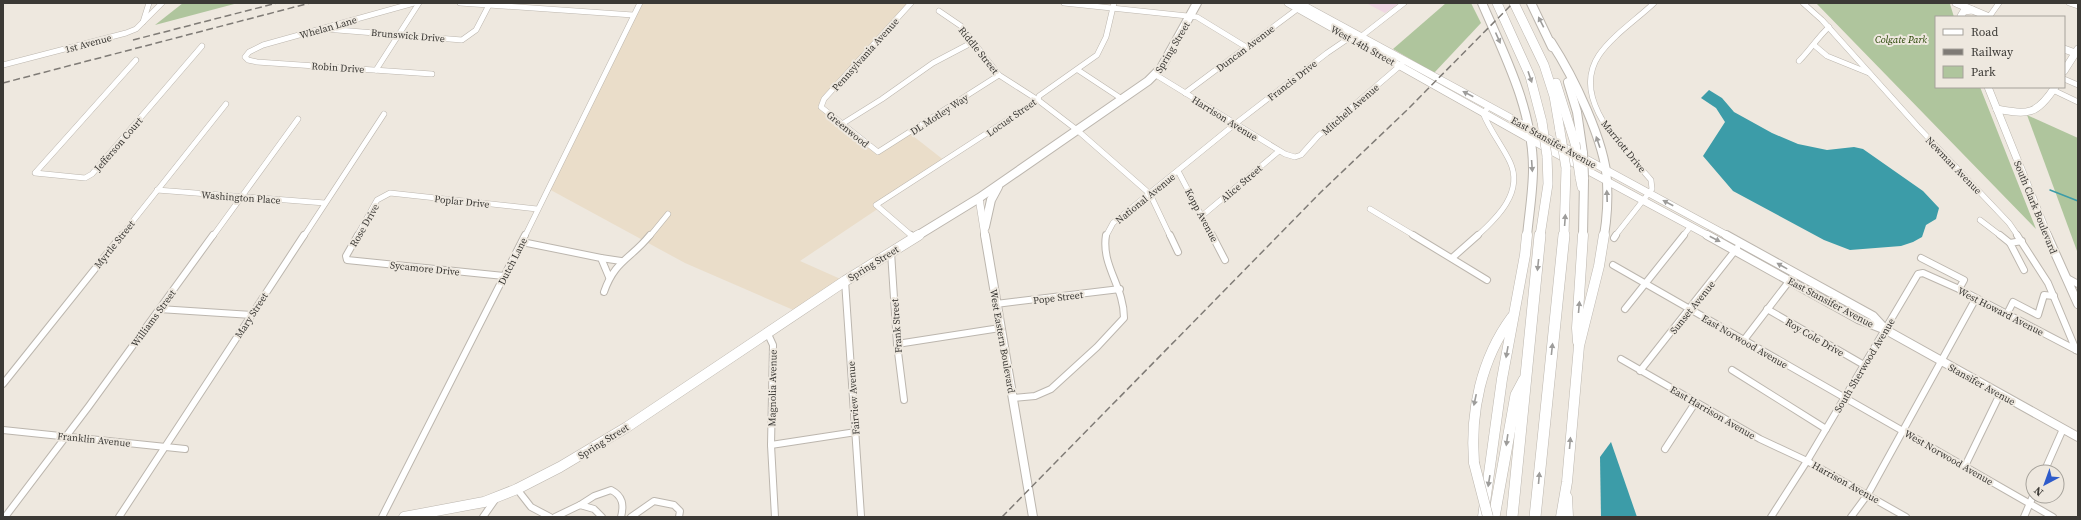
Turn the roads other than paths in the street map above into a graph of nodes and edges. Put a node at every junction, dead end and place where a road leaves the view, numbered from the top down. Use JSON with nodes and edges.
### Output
{"nodes":[{"id":1,"x":149,"y":3,"type":"edge"},
{"id":2,"x":162,"y":3,"type":"edge"},
{"id":3,"x":414,"y":3,"type":"edge"},
{"id":4,"x":420,"y":3,"type":"edge"},
{"id":5,"x":460,"y":3,"type":"edge"},
{"id":6,"x":640,"y":3,"type":"edge"},
{"id":7,"x":911,"y":3,"type":"edge"},
{"id":8,"x":1064,"y":3,"type":"edge"},
{"id":9,"x":1197,"y":3,"type":"edge"},
{"id":10,"x":1288,"y":3,"type":"edge"},
{"id":11,"x":1404,"y":3,"type":"edge"},
{"id":12,"x":1482,"y":3,"type":"edge"},
{"id":13,"x":1497,"y":3,"type":"edge"},
{"id":14,"x":1514,"y":3,"type":"edge"},
{"id":15,"x":1531,"y":3,"type":"edge"},
{"id":16,"x":1654,"y":3,"type":"edge"},
{"id":17,"x":1803,"y":3,"type":"edge"},
{"id":18,"x":1956,"y":3,"type":"edge"},
{"id":19,"x":1999,"y":3,"type":"edge"},
{"id":20,"x":2069,"y":3,"type":"edge"},
{"id":21,"x":489,"y":5,"type":"junction"},
{"id":22,"x":1301,"y":5,"type":"edge"},
{"id":23,"x":1114,"y":6,"type":"edge"},
{"id":24,"x":2078,"y":6,"type":"edge"},
{"id":25,"x":939,"y":11,"type":"dead end"},
{"id":26,"x":1974,"y":11,"type":"junction"},
{"id":27,"x":633,"y":15,"type":"junction"},
{"id":28,"x":1961,"y":16,"type":"edge"},
{"id":29,"x":1962,"y":16,"type":"edge"},
{"id":30,"x":1986,"y":16,"type":"edge"},
{"id":31,"x":1990,"y":16,"type":"edge"},
{"id":32,"x":1190,"y":17,"type":"junction"},
{"id":33,"x":143,"y":22,"type":"junction"},
{"id":34,"x":1829,"y":27,"type":"junction"},
{"id":35,"x":320,"y":29,"type":"junction"},
{"id":36,"x":400,"y":34,"type":"junction"},
{"id":37,"x":1358,"y":36,"type":"junction"},
{"id":38,"x":1349,"y":38,"type":"junction"},
{"id":39,"x":973,"y":42,"type":"junction"},
{"id":40,"x":1551,"y":42,"type":"junction"},
{"id":41,"x":1814,"y":45,"type":"junction"},
{"id":42,"x":202,"y":46,"type":"dead end"},
{"id":43,"x":1246,"y":47,"type":"junction"},
{"id":44,"x":2065,"y":49,"type":"edge"},
{"id":45,"x":2077,"y":52,"type":"edge"},
{"id":46,"x":246,"y":57,"type":"joint"},
{"id":47,"x":136,"y":60,"type":"dead end"},
{"id":48,"x":1799,"y":61,"type":"dead end"},
{"id":49,"x":1403,"y":63,"type":"junction"},
{"id":50,"x":3,"y":64,"type":"edge"},
{"id":51,"x":1544,"y":65,"type":"junction"},
{"id":52,"x":2065,"y":69,"type":"edge"},
{"id":53,"x":376,"y":70,"type":"junction"},
{"id":54,"x":1078,"y":70,"type":"junction"},
{"id":55,"x":1870,"y":73,"type":"junction"},
{"id":56,"x":432,"y":74,"type":"dead end"},
{"id":57,"x":998,"y":75,"type":"junction"},
{"id":58,"x":1156,"y":75,"type":"junction"},
{"id":59,"x":604,"y":76,"type":"junction"},
{"id":60,"x":596,"y":77,"type":"dead end"},
{"id":61,"x":2065,"y":79,"type":"edge"},
{"id":62,"x":1441,"y":84,"type":"junction"},
{"id":63,"x":2078,"y":85,"type":"edge"},
{"id":64,"x":1988,"y":88,"type":"edge"},
{"id":65,"x":2054,"y":88,"type":"edge"},
{"id":66,"x":1185,"y":93,"type":"junction"},
{"id":67,"x":1122,"y":99,"type":"junction"},
{"id":68,"x":1038,"y":100,"type":"junction"},
{"id":69,"x":2078,"y":102,"type":"edge"},
{"id":70,"x":226,"y":104,"type":"dead end"},
{"id":71,"x":820,"y":105,"type":"joint"},
{"id":72,"x":1490,"y":106,"type":"junction"},
{"id":73,"x":1997,"y":109,"type":"junction"},
{"id":74,"x":1484,"y":113,"type":"junction"},
{"id":75,"x":384,"y":114,"type":"dead end"},
{"id":76,"x":298,"y":119,"type":"dead end"},
{"id":77,"x":842,"y":124,"type":"junction"},
{"id":78,"x":1235,"y":124,"type":"junction"},
{"id":79,"x":1527,"y":128,"type":"junction"},
{"id":80,"x":1077,"y":130,"type":"junction"},
{"id":81,"x":1530,"y":139,"type":"junction"},
{"id":82,"x":1279,"y":151,"type":"junction"},
{"id":83,"x":878,"y":152,"type":"joint"},
{"id":84,"x":1295,"y":157,"type":"joint"},
{"id":85,"x":1178,"y":171,"type":"junction"},
{"id":86,"x":1606,"y":175,"type":"junction"},
{"id":87,"x":1582,"y":181,"type":"junction"},
{"id":88,"x":1000,"y":183,"type":"junction"},
{"id":89,"x":157,"y":190,"type":"junction"},
{"id":90,"x":387,"y":194,"type":"joint"},
{"id":91,"x":1150,"y":194,"type":"junction"},
{"id":92,"x":241,"y":197,"type":"junction"},
{"id":93,"x":1647,"y":197,"type":"junction"},
{"id":94,"x":979,"y":198,"type":"junction"},
{"id":95,"x":324,"y":203,"type":"junction"},
{"id":96,"x":537,"y":209,"type":"junction"},
{"id":97,"x":1370,"y":209,"type":"dead end"},
{"id":98,"x":668,"y":214,"type":"dead end"},
{"id":99,"x":1203,"y":215,"type":"junction"},
{"id":100,"x":1980,"y":220,"type":"dead end"},
{"id":101,"x":1691,"y":226,"type":"junction"},
{"id":102,"x":985,"y":227,"type":"junction"},
{"id":103,"x":914,"y":238,"type":"junction"},
{"id":104,"x":1614,"y":238,"type":"dead end"},
{"id":105,"x":2022,"y":241,"type":"junction"},
{"id":106,"x":522,"y":242,"type":"junction"},
{"id":107,"x":1741,"y":243,"type":"junction"},
{"id":108,"x":2010,"y":243,"type":"junction"},
{"id":109,"x":1736,"y":250,"type":"junction"},
{"id":110,"x":891,"y":252,"type":"junction"},
{"id":111,"x":1178,"y":252,"type":"dead end"},
{"id":112,"x":601,"y":258,"type":"junction"},
{"id":113,"x":1452,"y":258,"type":"junction"},
{"id":114,"x":1921,"y":258,"type":"dead end"},
{"id":115,"x":346,"y":259,"type":"joint"},
{"id":116,"x":1225,"y":260,"type":"dead end"},
{"id":117,"x":621,"y":261,"type":"junction"},
{"id":118,"x":1613,"y":265,"type":"dead end"},
{"id":119,"x":2024,"y":270,"type":"dead end"},
{"id":120,"x":1923,"y":273,"type":"joint"},
{"id":121,"x":504,"y":276,"type":"junction"},
{"id":122,"x":609,"y":277,"type":"junction"},
{"id":123,"x":2067,"y":278,"type":"junction"},
{"id":124,"x":845,"y":280,"type":"junction"},
{"id":125,"x":1487,"y":280,"type":"dead end"},
{"id":126,"x":1790,"y":280,"type":"junction"},
{"id":127,"x":1645,"y":284,"type":"junction"},
{"id":128,"x":2078,"y":284,"type":"edge"},
{"id":129,"x":1120,"y":289,"type":"junction"},
{"id":130,"x":1959,"y":289,"type":"junction"},
{"id":131,"x":604,"y":292,"type":"dead end"},
{"id":132,"x":2054,"y":296,"type":"junction"},
{"id":133,"x":1976,"y":298,"type":"junction"},
{"id":134,"x":996,"y":304,"type":"junction"},
{"id":135,"x":2078,"y":304,"type":"edge"},
{"id":136,"x":1625,"y":308,"type":"dead end"},
{"id":137,"x":159,"y":309,"type":"junction"},
{"id":138,"x":1690,"y":309,"type":"junction"},
{"id":139,"x":1767,"y":309,"type":"junction"},
{"id":140,"x":1514,"y":314,"type":"junction"},
{"id":141,"x":2007,"y":314,"type":"junction"},
{"id":142,"x":252,"y":315,"type":"junction"},
{"id":143,"x":1000,"y":328,"type":"junction"},
{"id":144,"x":1886,"y":330,"type":"junction"},
{"id":145,"x":767,"y":332,"type":"junction"},
{"id":146,"x":1744,"y":340,"type":"junction"},
{"id":147,"x":897,"y":344,"type":"junction"},
{"id":148,"x":1579,"y":346,"type":"junction"},
{"id":149,"x":2077,"y":351,"type":"edge"},
{"id":150,"x":1621,"y":360,"type":"dead end"},
{"id":151,"x":1941,"y":362,"type":"junction"},
{"id":152,"x":1864,"y":365,"type":"junction"},
{"id":153,"x":1732,"y":370,"type":"dead end"},
{"id":154,"x":1640,"y":371,"type":"junction"},
{"id":155,"x":1526,"y":376,"type":"junction"},
{"id":156,"x":3,"y":384,"type":"edge"},
{"id":157,"x":2000,"y":394,"type":"junction"},
{"id":158,"x":1012,"y":398,"type":"junction"},
{"id":159,"x":1845,"y":398,"type":"junction"},
{"id":160,"x":904,"y":400,"type":"dead end"},
{"id":161,"x":1695,"y":402,"type":"junction"},
{"id":162,"x":1826,"y":429,"type":"junction"},
{"id":163,"x":2063,"y":429,"type":"junction"},
{"id":164,"x":3,"y":430,"type":"edge"},
{"id":165,"x":1902,"y":431,"type":"junction"},
{"id":166,"x":856,"y":432,"type":"junction"},
{"id":167,"x":67,"y":436,"type":"junction"},
{"id":168,"x":2078,"y":437,"type":"edge"},
{"id":169,"x":771,"y":445,"type":"junction"},
{"id":170,"x":166,"y":446,"type":"junction"},
{"id":171,"x":185,"y":449,"type":"dead end"},
{"id":172,"x":1665,"y":449,"type":"dead end"},
{"id":173,"x":1808,"y":460,"type":"junction"},
{"id":174,"x":2048,"y":464,"type":"edge"},
{"id":175,"x":1965,"y":466,"type":"junction"},
{"id":176,"x":1566,"y":482,"type":"junction"},
{"id":177,"x":517,"y":490,"type":"junction"},
{"id":178,"x":1868,"y":494,"type":"junction"},
{"id":179,"x":497,"y":497,"type":"junction"},
{"id":180,"x":2025,"y":501,"type":"edge"},
{"id":181,"x":2030,"y":504,"type":"joint"},
{"id":182,"x":580,"y":505,"type":"junction"},
{"id":183,"x":861,"y":516,"type":"dead end"},
{"id":184,"x":5,"y":517,"type":"edge"},
{"id":185,"x":119,"y":517,"type":"edge"},
{"id":186,"x":382,"y":517,"type":"edge"},
{"id":187,"x":404,"y":517,"type":"edge"},
{"id":188,"x":483,"y":517,"type":"edge"},
{"id":189,"x":550,"y":517,"type":"edge"},
{"id":190,"x":555,"y":517,"type":"edge"},
{"id":191,"x":602,"y":517,"type":"edge"},
{"id":192,"x":621,"y":517,"type":"edge"},
{"id":193,"x":631,"y":517,"type":"edge"},
{"id":194,"x":679,"y":517,"type":"edge"},
{"id":195,"x":775,"y":517,"type":"edge"},
{"id":196,"x":1033,"y":517,"type":"edge"},
{"id":197,"x":1483,"y":517,"type":"edge"},
{"id":198,"x":1488,"y":517,"type":"edge"},
{"id":199,"x":1494,"y":517,"type":"edge"},
{"id":200,"x":1512,"y":517,"type":"edge"},
{"id":201,"x":1535,"y":517,"type":"edge"},
{"id":202,"x":1560,"y":517,"type":"edge"},
{"id":203,"x":1568,"y":517,"type":"edge"},
{"id":204,"x":1771,"y":517,"type":"edge"},
{"id":205,"x":1851,"y":517,"type":"edge"},
{"id":206,"x":1906,"y":517,"type":"edge"},
{"id":207,"x":2024,"y":517,"type":"edge"},
{"id":208,"x":2052,"y":517,"type":"edge"}],
"edges":[{"from":1,"to":33,"type":"street"},
{"from":2,"to":33,"type":"street","name":"1st Avenue"},
{"from":3,"to":35,"type":"street","name":"Whelan Lane"},
{"from":4,"to":36,"type":"street"},
{"from":5,"to":21,"type":"street"},
{"from":6,"to":27,"type":"street","name":"Dutch Lane"},
{"from":7,"to":71,"type":"street","name":"Pennsylvania Avenue"},
{"from":8,"to":23,"type":"street"},
{"from":9,"to":32,"type":"main road","name":"Spring Street"},
{"from":10,"to":22,"type":"street","name":"West 14th Street"},
{"from":11,"to":37,"type":"street"},
{"from":12,"to":79,"type":"main road","one_way":true},
{"from":13,"to":155,"type":"highway","one_way":true,"bridge":true},
{"from":14,"to":51,"type":"highway"},
{"from":40,"to":15,"type":"main road","one_way":true},
{"from":16,"to":93,"type":"street","name":"Marriott Drive"},
{"from":17,"to":34,"type":"street","name":"Newman Avenue"},
{"from":18,"to":26,"type":"street"},
{"from":18,"to":28,"type":"street"},
{"from":19,"to":31,"type":"street"},
{"from":20,"to":24,"type":"street"},
{"from":21,"to":27,"type":"street"},
{"from":21,"to":36,"type":"street","name":"Brunswick Drive"},
{"from":22,"to":37,"type":"street","name":"West 14th Street"},
{"from":22,"to":38,"type":"street","name":"West 14th Street"},
{"from":22,"to":43,"type":"street","name":"Duncan Avenue"},
{"from":23,"to":32,"type":"street"},
{"from":23,"to":54,"type":"street","name":"Locust Street"},
{"from":25,"to":39,"type":"street","name":"Riddle Street"},
{"from":26,"to":29,"type":"street"},
{"from":26,"to":30,"type":"street"},
{"from":27,"to":59,"type":"street","name":"Dutch Lane"},
{"from":32,"to":43,"type":"street"},
{"from":32,"to":58,"type":"main road","name":"Spring Street"},
{"from":33,"to":50,"type":"street","name":"1st Avenue"},
{"from":34,"to":41,"type":"street"},
{"from":34,"to":55,"type":"street","name":"Newman Avenue"},
{"from":35,"to":36,"type":"street","name":"Brunswick Drive"},
{"from":35,"to":46,"type":"street","name":"Whelan Lane"},
{"from":36,"to":53,"type":"street"},
{"from":37,"to":38,"type":"street"},
{"from":37,"to":49,"type":"street","name":"West 14th Street"},
{"from":38,"to":49,"type":"street","name":"West 14th Street"},
{"from":38,"to":78,"type":"street","name":"Francis Drive"},
{"from":39,"to":57,"type":"street","name":"Riddle Street"},
{"from":39,"to":77,"type":"street"},
{"from":86,"to":40,"type":"main road","one_way":true},
{"from":40,"to":87,"type":"main road","bridge":true},
{"from":41,"to":48,"type":"street"},
{"from":41,"to":55,"type":"street"},
{"from":42,"to":47,"type":"street","name":"Jefferson Court"},
{"from":43,"to":66,"type":"street","name":"Duncan Avenue"},
{"from":44,"to":45,"type":"street"},
{"from":45,"to":52,"type":"street"},
{"from":46,"to":53,"type":"street","name":"Robin Drive"},
{"from":49,"to":62,"type":"street","name":"West 14th Street"},
{"from":49,"to":84,"type":"street","name":"Mitchell Avenue"},
{"from":51,"to":87,"type":"highway","bridge":true},
{"from":201,"to":51,"type":"highway","one_way":true,"bridge":true},
{"from":53,"to":56,"type":"street","name":"Robin Drive"},
{"from":54,"to":67,"type":"street"},
{"from":54,"to":68,"type":"street","name":"Locust Street"},
{"from":55,"to":105,"type":"street","name":"Newman Avenue"},
{"from":57,"to":68,"type":"street","name":"Riddle Street"},
{"from":57,"to":83,"type":"street","name":"DL Motley Way"},
{"from":58,"to":66,"type":"street","name":"Harrison Avenue"},
{"from":58,"to":67,"type":"main road","name":"Spring Street"},
{"from":59,"to":60,"type":"street"},
{"from":59,"to":96,"type":"street","name":"Dutch Lane"},
{"from":61,"to":63,"type":"street"},
{"from":72,"to":62,"type":"street","name":"East Stansifer Avenue","one_way":true},
{"from":62,"to":74,"type":"street","name":"East Stansifer Avenue"},
{"from":64,"to":73,"type":"street","name":"South Clark Boulevard"},
{"from":65,"to":69,"type":"street"},
{"from":65,"to":73,"type":"street"},
{"from":66,"to":78,"type":"street","name":"Harrison Avenue"},
{"from":67,"to":80,"type":"main road","name":"Spring Street"},
{"from":68,"to":80,"type":"street","name":"Riddle Street"},
{"from":68,"to":103,"type":"street","name":"Locust Street"},
{"from":70,"to":89,"type":"street","name":"Myrtle Street"},
{"from":71,"to":77,"type":"street","name":"Greenwood"},
{"from":72,"to":74,"type":"street"},
{"from":72,"to":79,"type":"street","name":"East Stansifer Avenue"},
{"from":73,"to":123,"type":"street","name":"South Clark Boulevard"},
{"from":74,"to":81,"type":"street","name":"East Stansifer Avenue"},
{"from":74,"to":113,"type":"street"},
{"from":75,"to":95,"type":"street","name":"Mary Street"},
{"from":76,"to":92,"type":"street","name":"Williams Street"},
{"from":77,"to":83,"type":"street","name":"Greenwood"},
{"from":78,"to":82,"type":"street","name":"Harrison Avenue"},
{"from":78,"to":85,"type":"street","name":"National Avenue"},
{"from":79,"to":81,"type":"main road"},
{"from":79,"to":86,"type":"street","name":"East Stansifer Avenue"},
{"from":80,"to":88,"type":"main road","name":"Spring Street"},
{"from":80,"to":91,"type":"street","name":"Riddle Street"},
{"from":81,"to":86,"type":"street","name":"East Stansifer Avenue"},
{"from":81,"to":140,"type":"main road","one_way":true},
{"from":82,"to":84,"type":"street","name":"Harrison Avenue"},
{"from":82,"to":99,"type":"street","name":"Alice Street"},
{"from":85,"to":91,"type":"street","name":"National Avenue"},
{"from":85,"to":99,"type":"street","name":"Kopp Avenue"},
{"from":86,"to":93,"type":"street","name":"East Stansifer Avenue"},
{"from":148,"to":86,"type":"main road","one_way":true},
{"from":148,"to":87,"type":"main road","one_way":true},
{"from":88,"to":94,"type":"main road","name":"Spring Street"},
{"from":88,"to":102,"type":"main road"},
{"from":89,"to":92,"type":"street","name":"Washington Place"},
{"from":89,"to":156,"type":"street","name":"Myrtle Street"},
{"from":90,"to":96,"type":"street","name":"Poplar Drive"},
{"from":90,"to":115,"type":"street","name":"Rose Drive"},
{"from":91,"to":111,"type":"street"},
{"from":91,"to":129,"type":"street","name":"National Avenue"},
{"from":92,"to":95,"type":"street","name":"Washington Place"},
{"from":92,"to":137,"type":"street","name":"Williams Street"},
{"from":93,"to":101,"type":"street","name":"East Stansifer Avenue"},
{"from":93,"to":104,"type":"street"},
{"from":107,"to":93,"type":"street","name":"East Stansifer Avenue","one_way":true},
{"from":94,"to":102,"type":"street","name":"West Eastern Boulevard"},
{"from":94,"to":103,"type":"main road","name":"Spring Street"},
{"from":95,"to":142,"type":"street","name":"Mary Street"},
{"from":96,"to":106,"type":"street","name":"Dutch Lane"},
{"from":97,"to":113,"type":"street"},
{"from":98,"to":117,"type":"street"},
{"from":99,"to":116,"type":"street","name":"Kopp Avenue"},
{"from":100,"to":108,"type":"street"},
{"from":101,"to":109,"type":"street","name":"East Stansifer Avenue","one_way":true},
{"from":101,"to":127,"type":"street"},
{"from":102,"to":134,"type":"street","name":"West Eastern Boulevard"},
{"from":103,"to":110,"type":"main road","name":"Spring Street"},
{"from":105,"to":108,"type":"street"},
{"from":105,"to":132,"type":"street","name":"Newman Avenue"},
{"from":106,"to":112,"type":"street"},
{"from":106,"to":121,"type":"street","name":"Dutch Lane"},
{"from":107,"to":109,"type":"street","name":"Sunset Avenue"},
{"from":144,"to":107,"type":"street","name":"East Stansifer Avenue","one_way":true},
{"from":108,"to":119,"type":"street"},
{"from":109,"to":126,"type":"street","name":"East Stansifer Avenue"},
{"from":109,"to":138,"type":"street","name":"Sunset Avenue"},
{"from":110,"to":124,"type":"main road","name":"Spring Street"},
{"from":110,"to":147,"type":"street","name":"Frank Street"},
{"from":112,"to":117,"type":"street"},
{"from":112,"to":122,"type":"street"},
{"from":113,"to":125,"type":"street"},
{"from":114,"to":130,"type":"street"},
{"from":115,"to":121,"type":"street","name":"Sycamore Drive"},
{"from":117,"to":122,"type":"street"},
{"from":118,"to":127,"type":"street","name":"East Norwood Avenue"},
{"from":120,"to":130,"type":"street","name":"West Howard Avenue"},
{"from":120,"to":144,"type":"street","name":"South Sherwood Avenue"},
{"from":121,"to":186,"type":"street","name":"Dutch Lane"},
{"from":122,"to":131,"type":"street"},
{"from":123,"to":128,"type":"street"},
{"from":123,"to":135,"type":"street","name":"South Clark Boulevard"},
{"from":124,"to":145,"type":"main road","name":"Spring Street"},
{"from":124,"to":166,"type":"street","name":"Fairview Avenue"},
{"from":126,"to":139,"type":"street"},
{"from":126,"to":144,"type":"street","name":"East Stansifer Avenue"},
{"from":127,"to":136,"type":"street"},
{"from":127,"to":138,"type":"street","name":"East Norwood Avenue"},
{"from":129,"to":134,"type":"street","name":"Pope Street"},
{"from":129,"to":158,"type":"street","name":"National Avenue"},
{"from":130,"to":133,"type":"street","name":"West Howard Avenue"},
{"from":132,"to":141,"type":"street"},
{"from":132,"to":149,"type":"street","name":"Newman Avenue"},
{"from":133,"to":141,"type":"street","name":"West Howard Avenue"},
{"from":133,"to":151,"type":"street"},
{"from":134,"to":143,"type":"street","name":"West Eastern Boulevard"},
{"from":137,"to":142,"type":"street"},
{"from":137,"to":167,"type":"street","name":"Williams Street"},
{"from":138,"to":146,"type":"street","name":"East Norwood Avenue"},
{"from":138,"to":154,"type":"street","name":"Sunset Avenue"},
{"from":139,"to":146,"type":"street"},
{"from":139,"to":152,"type":"street","name":"Roy Cole Drive"},
{"from":140,"to":197,"type":"main road","one_way":true},
{"from":140,"to":198,"type":"main road","one_way":true,"bridge":true},
{"from":141,"to":149,"type":"street","name":"West Howard Avenue"},
{"from":142,"to":170,"type":"street","name":"Mary Street"},
{"from":143,"to":147,"type":"street"},
{"from":143,"to":158,"type":"street","name":"West Eastern Boulevard"},
{"from":144,"to":151,"type":"street","name":"Stansifer Avenue"},
{"from":144,"to":152,"type":"street","name":"South Sherwood Avenue"},
{"from":145,"to":169,"type":"street","name":"Magnolia Avenue"},
{"from":145,"to":177,"type":"main road","name":"Spring Street"},
{"from":146,"to":159,"type":"street","name":"East Norwood Avenue"},
{"from":147,"to":160,"type":"street","name":"Frank Street"},
{"from":176,"to":148,"type":"main road","one_way":true},
{"from":150,"to":154,"type":"street","name":"East Harrison Avenue"},
{"from":151,"to":157,"type":"street","name":"Stansifer Avenue"},
{"from":151,"to":165,"type":"street"},
{"from":152,"to":159,"type":"street","name":"South Sherwood Avenue"},
{"from":153,"to":162,"type":"street"},
{"from":154,"to":161,"type":"street","name":"East Harrison Avenue"},
{"from":155,"to":199,"type":"highway","one_way":true},
{"from":155,"to":200,"type":"highway"},
{"from":157,"to":163,"type":"street","name":"Stansifer Avenue"},
{"from":157,"to":175,"type":"street"},
{"from":158,"to":196,"type":"street","name":"West Eastern Boulevard"},
{"from":159,"to":162,"type":"street","name":"South Sherwood Avenue"},
{"from":159,"to":165,"type":"street","name":"West Norwood Avenue"},
{"from":161,"to":172,"type":"street"},
{"from":161,"to":173,"type":"street","name":"East Harrison Avenue"},
{"from":162,"to":173,"type":"street","name":"South Sherwood Avenue"},
{"from":163,"to":168,"type":"street","name":"Stansifer Avenue"},
{"from":163,"to":174,"type":"street"},
{"from":164,"to":167,"type":"street","name":"Franklin Avenue"},
{"from":165,"to":175,"type":"street","name":"West Norwood Avenue"},
{"from":165,"to":178,"type":"street"},
{"from":166,"to":169,"type":"street"},
{"from":166,"to":183,"type":"street","name":"Fairview Avenue"},
{"from":167,"to":170,"type":"street","name":"Franklin Avenue"},
{"from":167,"to":184,"type":"street","name":"Williams Street"},
{"from":169,"to":195,"type":"street","name":"Magnolia Avenue"},
{"from":170,"to":171,"type":"street","name":"Franklin Avenue"},
{"from":170,"to":185,"type":"street","name":"Mary Street"},
{"from":173,"to":178,"type":"street","name":"Harrison Avenue"},
{"from":173,"to":204,"type":"street","name":"South Sherwood Avenue"},
{"from":175,"to":180,"type":"street","name":"West Norwood Avenue"},
{"from":176,"to":202,"type":"main road"},
{"from":176,"to":203,"type":"main road"},
{"from":177,"to":179,"type":"main road","name":"Spring Street"},
{"from":177,"to":189,"type":"street"},
{"from":178,"to":205,"type":"street"},
{"from":178,"to":206,"type":"street","name":"Harrison Avenue"},
{"from":179,"to":187,"type":"main road","name":"Spring Street"},
{"from":179,"to":188,"type":"street"},
{"from":181,"to":207,"type":"street"},
{"from":181,"to":208,"type":"street","name":"West Norwood Avenue"},
{"from":182,"to":190,"type":"street"},
{"from":182,"to":191,"type":"street"},
{"from":182,"to":192,"type":"street"},
{"from":193,"to":194,"type":"street"}]}
